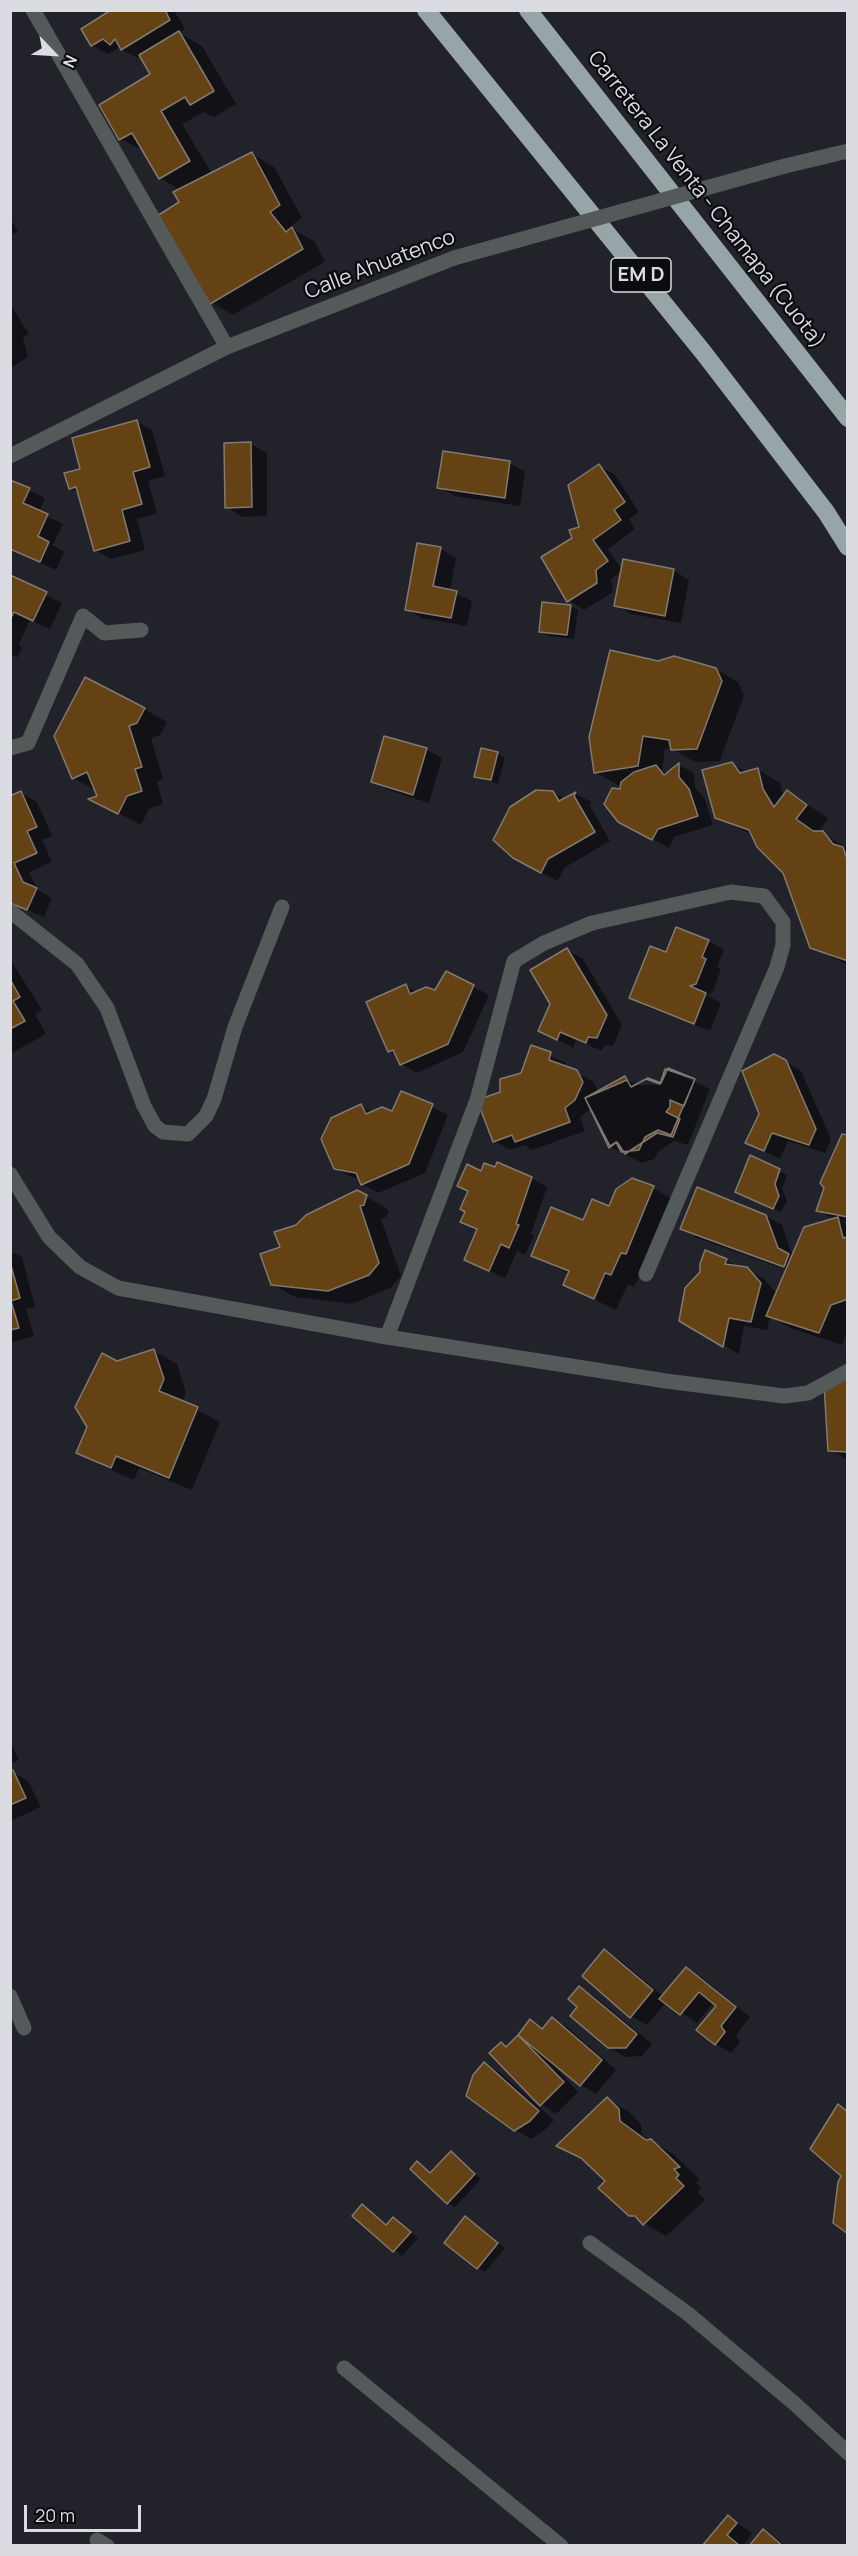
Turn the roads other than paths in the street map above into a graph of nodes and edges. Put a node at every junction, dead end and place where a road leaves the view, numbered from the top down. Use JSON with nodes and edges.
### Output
{"nodes":[{"id":1,"x":33,"y":10,"type":"edge"},
{"id":2,"x":426,"y":10,"type":"edge"},
{"id":3,"x":528,"y":10,"type":"edge"},
{"id":4,"x":848,"y":151,"type":"edge"},
{"id":5,"x":227,"y":347,"type":"junction"},
{"id":6,"x":848,"y":418,"type":"edge"},
{"id":7,"x":10,"y":456,"type":"edge"},
{"id":8,"x":848,"y":547,"type":"edge"},
{"id":9,"x":141,"y":630,"type":"dead end"},
{"id":10,"x":10,"y":748,"type":"edge"},
{"id":11,"x":282,"y":907,"type":"dead end"},
{"id":12,"x":10,"y":911,"type":"edge"},
{"id":13,"x":10,"y":1174,"type":"edge"},
{"id":14,"x":646,"y":1274,"type":"dead end"},
{"id":15,"x":387,"y":1337,"type":"junction"},
{"id":16,"x":848,"y":1371,"type":"edge"},
{"id":17,"x":10,"y":1996,"type":"edge"},
{"id":18,"x":24,"y":2028,"type":"dead end"},
{"id":19,"x":591,"y":2242,"type":"dead end"},
{"id":20,"x":344,"y":2368,"type":"dead end"},
{"id":21,"x":848,"y":2453,"type":"edge"},
{"id":22,"x":561,"y":2546,"type":"edge"}],
"edges":[{"from":1,"to":5,"type":"street"},
{"from":2,"to":8,"type":"highway","number":"EM D"},
{"from":3,"to":6,"type":"highway","name":"Carretera La Venta - Chamapa (Cuota)"},
{"from":4,"to":5,"type":"street","name":"Calle Ahuatenco","bridge":true},
{"from":5,"to":7,"type":"street","name":"Calle Ahuatenco"},
{"from":9,"to":10,"type":"street"},
{"from":11,"to":12,"type":"street"},
{"from":13,"to":15,"type":"street"},
{"from":14,"to":15,"type":"street"},
{"from":15,"to":16,"type":"street"},
{"from":17,"to":18,"type":"street"},
{"from":19,"to":21,"type":"street"},
{"from":20,"to":22,"type":"street"}]}
